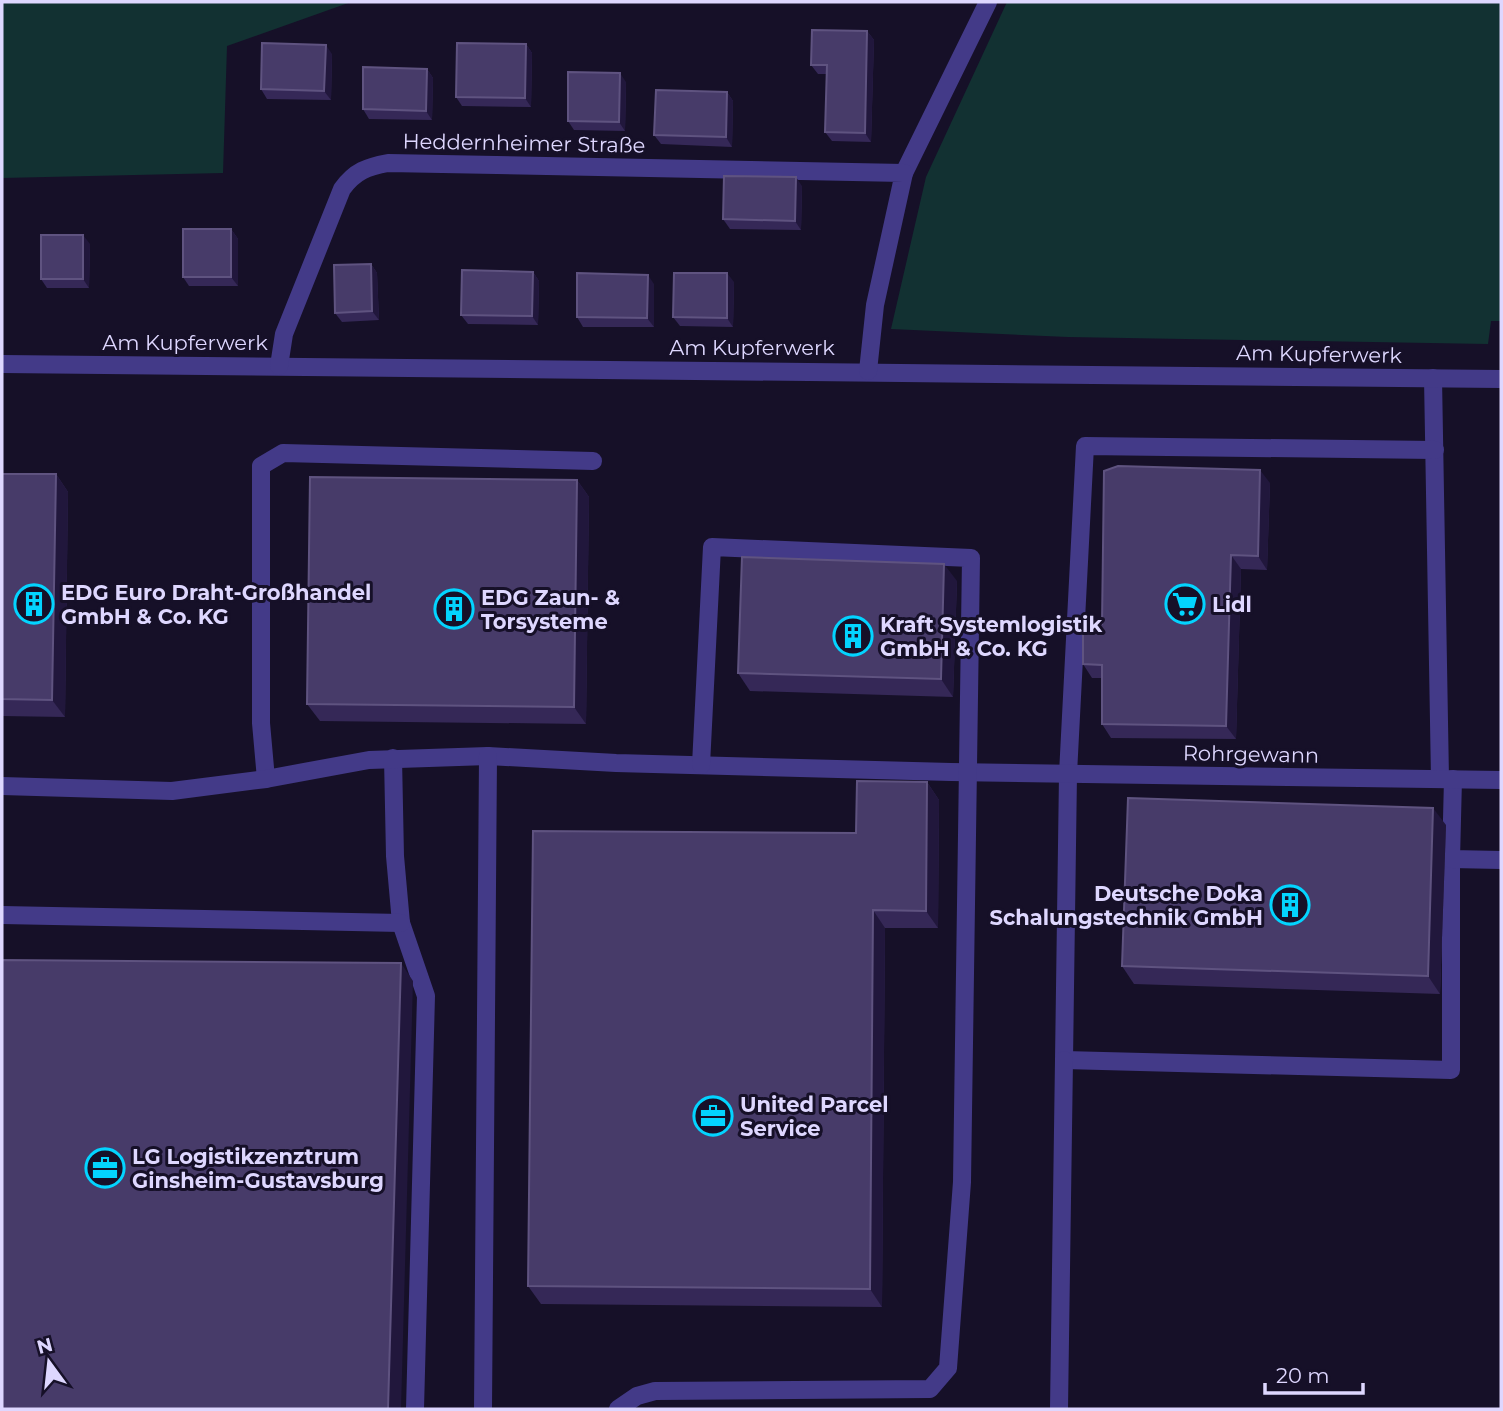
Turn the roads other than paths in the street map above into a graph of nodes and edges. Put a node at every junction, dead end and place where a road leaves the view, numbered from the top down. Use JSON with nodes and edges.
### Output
{"nodes":[{"id":1,"x":988,"y":2,"type":"edge"},
{"id":2,"x":904,"y":173,"type":"junction"},
{"id":3,"x":2,"y":364,"type":"edge"},
{"id":4,"x":279,"y":366,"type":"junction"},
{"id":5,"x":868,"y":371,"type":"junction"},
{"id":6,"x":1433,"y":378,"type":"junction"},
{"id":7,"x":1501,"y":379,"type":"edge"},
{"id":8,"x":1435,"y":450,"type":"junction"},
{"id":9,"x":593,"y":461,"type":"dead end"},
{"id":10,"x":488,"y":756,"type":"junction"},
{"id":11,"x":393,"y":758,"type":"junction"},
{"id":12,"x":701,"y":765,"type":"junction"},
{"id":13,"x":970,"y":772,"type":"junction"},
{"id":14,"x":1068,"y":774,"type":"junction"},
{"id":15,"x":266,"y":779,"type":"junction"},
{"id":16,"x":1447,"y":779,"type":"junction"},
{"id":17,"x":1501,"y":780,"type":"edge"},
{"id":18,"x":2,"y":786,"type":"edge"},
{"id":19,"x":1451,"y":859,"type":"junction"},
{"id":20,"x":1501,"y":860,"type":"edge"},
{"id":21,"x":2,"y":915,"type":"edge"},
{"id":22,"x":401,"y":923,"type":"junction"},
{"id":23,"x":1064,"y":1060,"type":"junction"},
{"id":24,"x":415,"y":1409,"type":"edge"},
{"id":25,"x":483,"y":1409,"type":"edge"},
{"id":26,"x":618,"y":1409,"type":"edge"},
{"id":27,"x":1059,"y":1409,"type":"edge"}],
"edges":[{"from":1,"to":2,"type":"street"},
{"from":2,"to":4,"type":"street","name":"Heddernheimer Straße"},
{"from":2,"to":5,"type":"street"},
{"from":3,"to":4,"type":"street","name":"Am Kupferwerk"},
{"from":4,"to":5,"type":"street","name":"Am Kupferwerk"},
{"from":5,"to":6,"type":"street","name":"Am Kupferwerk"},
{"from":6,"to":7,"type":"street","name":"Am Kupferwerk"},
{"from":6,"to":8,"type":"street"},
{"from":8,"to":14,"type":"street"},
{"from":8,"to":16,"type":"street"},
{"from":9,"to":15,"type":"street"},
{"from":10,"to":11,"type":"street"},
{"from":10,"to":12,"type":"street"},
{"from":10,"to":25,"type":"street"},
{"from":11,"to":15,"type":"street"},
{"from":11,"to":22,"type":"street"},
{"from":12,"to":13,"type":"street"},
{"from":12,"to":13,"type":"street"},
{"from":13,"to":14,"type":"street","name":"Rohrgewann"},
{"from":13,"to":26,"type":"street"},
{"from":14,"to":16,"type":"street","name":"Rohrgewann"},
{"from":14,"to":23,"type":"street"},
{"from":15,"to":18,"type":"street"},
{"from":16,"to":17,"type":"street","name":"Rohrgewann"},
{"from":16,"to":19,"type":"street"},
{"from":19,"to":20,"type":"street"},
{"from":19,"to":23,"type":"street"},
{"from":21,"to":22,"type":"street"},
{"from":22,"to":24,"type":"street"},
{"from":23,"to":27,"type":"street"}]}
